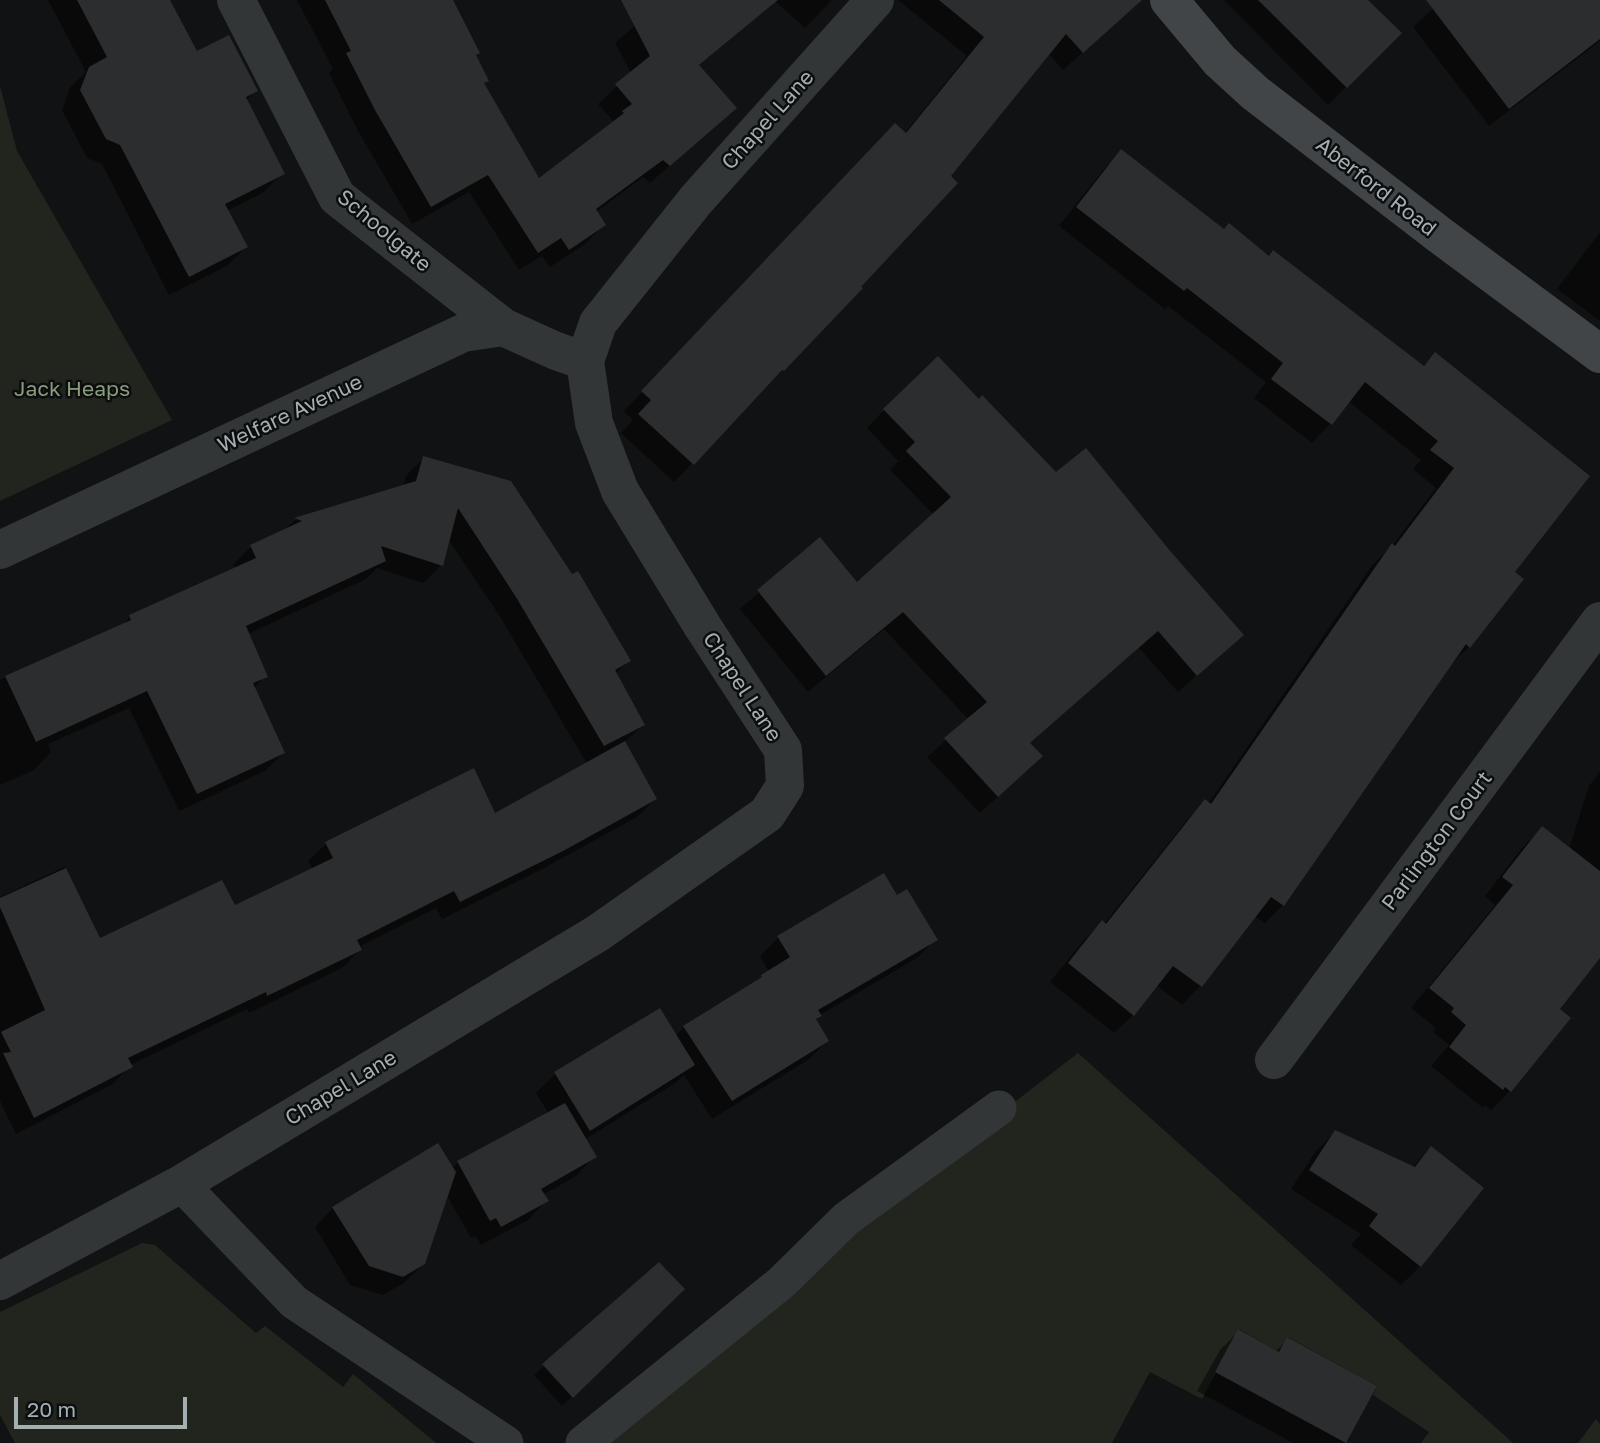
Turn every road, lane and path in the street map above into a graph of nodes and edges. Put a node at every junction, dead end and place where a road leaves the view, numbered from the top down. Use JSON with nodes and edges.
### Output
{"nodes":[{"id":1,"x":236,"y":0,"type":"edge"},
{"id":2,"x":875,"y":0,"type":"edge"},
{"id":3,"x":1169,"y":0,"type":"edge"},
{"id":4,"x":503,"y":327,"type":"junction"},
{"id":5,"x":1600,"y":354,"type":"edge"},
{"id":6,"x":585,"y":361,"type":"junction"},
{"id":7,"x":0,"y":551,"type":"edge"},
{"id":8,"x":1600,"y":621,"type":"edge"},
{"id":9,"x":1274,"y":1060,"type":"dead end"},
{"id":10,"x":999,"y":1108,"type":"dead end"},
{"id":11,"x":181,"y":1184,"type":"junction"},
{"id":12,"x":0,"y":1281,"type":"edge"},
{"id":13,"x":506,"y":1443,"type":"edge"},
{"id":14,"x":583,"y":1443,"type":"edge"}],
"edges":[{"from":1,"to":4,"type":"street","name":"Schoolgate"},
{"from":2,"to":6,"type":"street","name":"Chapel Lane"},
{"from":3,"to":5,"type":"street","name":"Aberford Road"},
{"from":4,"to":6,"type":"street"},
{"from":4,"to":7,"type":"street","name":"Welfare Avenue"},
{"from":6,"to":11,"type":"street","name":"Chapel Lane"},
{"from":8,"to":9,"type":"street","name":"Parlington Court"},
{"from":10,"to":14,"type":"lane"},
{"from":11,"to":12,"type":"street","name":"Chapel Lane"},
{"from":11,"to":13,"type":"lane"}]}
